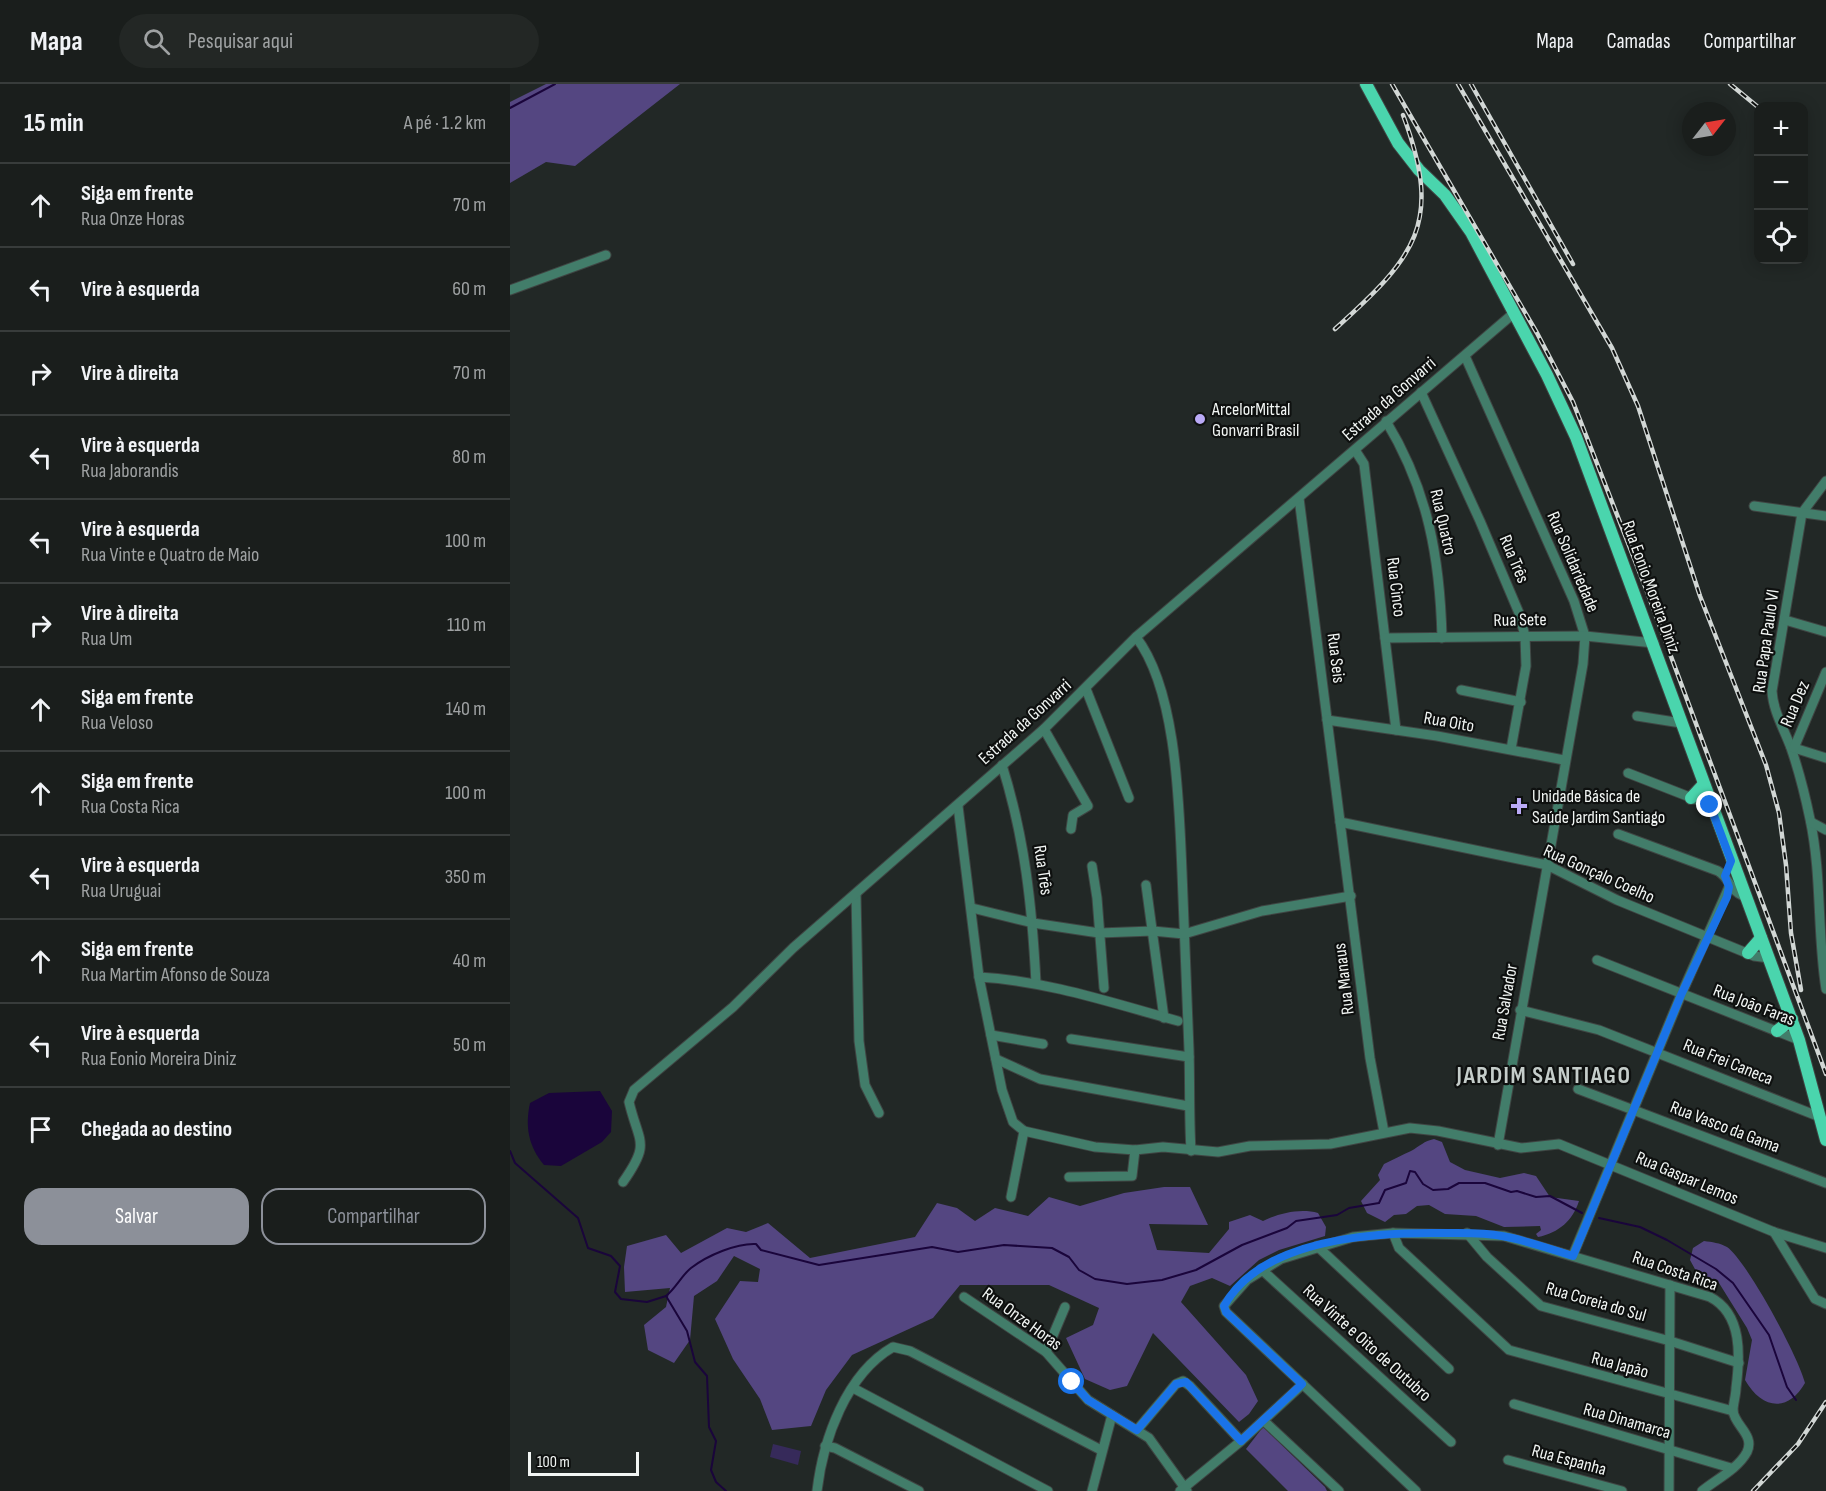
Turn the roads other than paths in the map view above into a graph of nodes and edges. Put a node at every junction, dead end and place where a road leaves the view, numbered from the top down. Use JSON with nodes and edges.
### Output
{"nodes":[{"id":1,"x":1366,"y":84,"type":"edge"},
{"id":2,"x":606,"y":255,"type":"dead end"},
{"id":3,"x":510,"y":290,"type":"edge"},
{"id":4,"x":1514,"y":313,"type":"junction"},
{"id":5,"x":1465,"y":356,"type":"junction"},
{"id":6,"x":1421,"y":392,"type":"junction"},
{"id":7,"x":1386,"y":421,"type":"junction"},
{"id":8,"x":1355,"y":450,"type":"junction"},
{"id":9,"x":1826,"y":481,"type":"edge"},
{"id":10,"x":1299,"y":498,"type":"junction"},
{"id":11,"x":1754,"y":506,"type":"dead end"},
{"id":12,"x":1802,"y":513,"type":"junction"},
{"id":13,"x":1826,"y":516,"type":"edge"},
{"id":14,"x":1785,"y":620,"type":"junction"},
{"id":15,"x":1826,"y":632,"type":"edge"},
{"id":16,"x":1526,"y":636,"type":"junction"},
{"id":17,"x":1585,"y":636,"type":"junction"},
{"id":18,"x":1136,"y":637,"type":"junction"},
{"id":19,"x":1385,"y":638,"type":"junction"},
{"id":20,"x":1442,"y":638,"type":"junction"},
{"id":21,"x":1654,"y":643,"type":"junction"},
{"id":22,"x":1826,"y":672,"type":"edge"},
{"id":23,"x":1086,"y":689,"type":"junction"},
{"id":24,"x":1461,"y":690,"type":"dead end"},
{"id":25,"x":1521,"y":702,"type":"junction"},
{"id":26,"x":1636,"y":716,"type":"dead end"},
{"id":27,"x":1327,"y":720,"type":"junction"},
{"id":28,"x":1681,"y":723,"type":"junction"},
{"id":29,"x":1044,"y":729,"type":"junction"},
{"id":30,"x":1396,"y":730,"type":"junction"},
{"id":31,"x":1792,"y":748,"type":"junction"},
{"id":32,"x":1510,"y":749,"type":"junction"},
{"id":33,"x":1826,"y":758,"type":"edge"},
{"id":34,"x":1564,"y":760,"type":"junction"},
{"id":35,"x":1002,"y":765,"type":"junction"},
{"id":36,"x":1628,"y":773,"type":"dead end"},
{"id":37,"x":1703,"y":785,"type":"junction"},
{"id":38,"x":1129,"y":798,"type":"dead end"},
{"id":39,"x":1691,"y":798,"type":"junction"},
{"id":40,"x":1710,"y":805,"type":"junction"},
{"id":41,"x":958,"y":806,"type":"junction"},
{"id":42,"x":1340,"y":822,"type":"junction"},
{"id":43,"x":1810,"y":822,"type":"junction"},
{"id":44,"x":1071,"y":829,"type":"dead end"},
{"id":45,"x":1826,"y":830,"type":"edge"},
{"id":46,"x":1618,"y":834,"type":"dead end"},
{"id":47,"x":1547,"y":865,"type":"junction"},
{"id":48,"x":1092,"y":866,"type":"dead end"},
{"id":49,"x":1725,"y":869,"type":"junction"},
{"id":50,"x":1146,"y":885,"type":"dead end"},
{"id":51,"x":1822,"y":888,"type":"edge"},
{"id":52,"x":1730,"y":891,"type":"junction"},
{"id":53,"x":856,"y":894,"type":"junction"},
{"id":54,"x":1351,"y":896,"type":"junction"},
{"id":55,"x":1745,"y":897,"type":"junction"},
{"id":56,"x":972,"y":908,"type":"junction"},
{"id":57,"x":1033,"y":923,"type":"junction"},
{"id":58,"x":1153,"y":931,"type":"junction"},
{"id":59,"x":1099,"y":933,"type":"junction"},
{"id":60,"x":1184,"y":934,"type":"junction"},
{"id":61,"x":1707,"y":938,"type":"junction"},
{"id":62,"x":1761,"y":938,"type":"junction"},
{"id":63,"x":1823,"y":949,"type":"edge"},
{"id":64,"x":1748,"y":953,"type":"junction"},
{"id":65,"x":1769,"y":958,"type":"junction"},
{"id":66,"x":1596,"y":960,"type":"dead end"},
{"id":67,"x":979,"y":977,"type":"junction"},
{"id":68,"x":1036,"y":983,"type":"junction"},
{"id":69,"x":1104,"y":988,"type":"dead end"},
{"id":70,"x":1826,"y":989,"type":"edge"},
{"id":71,"x":1681,"y":995,"type":"junction"},
{"id":72,"x":1520,"y":1010,"type":"junction"},
{"id":73,"x":1164,"y":1017,"type":"junction"},
{"id":74,"x":1791,"y":1019,"type":"junction"},
{"id":75,"x":1178,"y":1022,"type":"dead end"},
{"id":76,"x":1777,"y":1031,"type":"junction"},
{"id":77,"x":991,"y":1035,"type":"junction"},
{"id":78,"x":1071,"y":1039,"type":"dead end"},
{"id":79,"x":1799,"y":1040,"type":"junction"},
{"id":80,"x":1043,"y":1044,"type":"dead end"},
{"id":81,"x":1658,"y":1052,"type":"junction"},
{"id":82,"x":1189,"y":1058,"type":"junction"},
{"id":83,"x":996,"y":1059,"type":"junction"},
{"id":84,"x":1578,"y":1089,"type":"dead end"},
{"id":85,"x":1188,"y":1106,"type":"junction"},
{"id":86,"x":1633,"y":1109,"type":"junction"},
{"id":87,"x":879,"y":1113,"type":"dead end"},
{"id":88,"x":1821,"y":1117,"type":"junction"},
{"id":89,"x":1024,"y":1131,"type":"junction"},
{"id":90,"x":1384,"y":1132,"type":"junction"},
{"id":91,"x":1826,"y":1140,"type":"edge"},
{"id":92,"x":1498,"y":1145,"type":"junction"},
{"id":93,"x":1135,"y":1150,"type":"junction"},
{"id":94,"x":1191,"y":1151,"type":"junction"},
{"id":95,"x":1611,"y":1165,"type":"junction"},
{"id":96,"x":1069,"y":1176,"type":"dead end"},
{"id":97,"x":623,"y":1182,"type":"dead end"},
{"id":98,"x":1826,"y":1183,"type":"edge"},
{"id":99,"x":1011,"y":1197,"type":"dead end"},
{"id":100,"x":1774,"y":1232,"type":"junction"},
{"id":101,"x":1393,"y":1233,"type":"junction"},
{"id":102,"x":1467,"y":1233,"type":"junction"},
{"id":103,"x":1317,"y":1246,"type":"junction"},
{"id":104,"x":1826,"y":1248,"type":"edge"},
{"id":105,"x":1573,"y":1256,"type":"junction"},
{"id":106,"x":1261,"y":1269,"type":"junction"},
{"id":107,"x":1670,"y":1285,"type":"junction"},
{"id":108,"x":964,"y":1297,"type":"dead end"},
{"id":109,"x":1826,"y":1304,"type":"edge"},
{"id":110,"x":1065,"y":1307,"type":"dead end"},
{"id":111,"x":1670,"y":1341,"type":"junction"},
{"id":112,"x":1046,"y":1352,"type":"junction"},
{"id":113,"x":1739,"y":1364,"type":"junction"},
{"id":114,"x":1449,"y":1369,"type":"dead end"},
{"id":115,"x":1302,"y":1384,"type":"junction"},
{"id":116,"x":853,"y":1388,"type":"junction"},
{"id":117,"x":1670,"y":1396,"type":"junction"},
{"id":118,"x":1514,"y":1404,"type":"dead end"},
{"id":119,"x":1733,"y":1411,"type":"junction"},
{"id":120,"x":1112,"y":1415,"type":"junction"},
{"id":121,"x":1264,"y":1420,"type":"junction"},
{"id":122,"x":1137,"y":1430,"type":"junction"},
{"id":123,"x":1241,"y":1441,"type":"junction"},
{"id":124,"x":1451,"y":1442,"type":"dead end"},
{"id":125,"x":825,"y":1446,"type":"junction"},
{"id":126,"x":1101,"y":1450,"type":"junction"},
{"id":127,"x":1671,"y":1450,"type":"junction"},
{"id":128,"x":1508,"y":1460,"type":"dead end"},
{"id":129,"x":1731,"y":1468,"type":"junction"},
{"id":130,"x":1184,"y":1490,"type":"edge"},
{"id":131,"x":1705,"y":1490,"type":"edge"},
{"id":132,"x":817,"y":1491,"type":"edge"},
{"id":133,"x":919,"y":1491,"type":"edge"},
{"id":134,"x":1048,"y":1491,"type":"edge"},
{"id":135,"x":1092,"y":1491,"type":"edge"},
{"id":136,"x":1339,"y":1491,"type":"edge"},
{"id":137,"x":1416,"y":1491,"type":"edge"},
{"id":138,"x":1622,"y":1491,"type":"edge"},
{"id":139,"x":1669,"y":1491,"type":"edge"}],
"edges":[{"from":1,"to":4,"type":"main road","name":"Rua Eonio Moreira Diniz"},
{"from":2,"to":3,"type":"street"},
{"from":4,"to":5,"type":"street","name":"Estrada da Gonvarri"},
{"from":4,"to":21,"type":"main road","name":"Rua Eonio Moreira Diniz"},
{"from":5,"to":6,"type":"street","name":"Estrada da Gonvarri"},
{"from":5,"to":17,"type":"street","name":"Rua Solidariedade"},
{"from":6,"to":7,"type":"street","name":"Estrada da Gonvarri"},
{"from":6,"to":16,"type":"street","name":"Rua Três"},
{"from":7,"to":8,"type":"street","name":"Estrada da Gonvarri"},
{"from":7,"to":20,"type":"street","name":"Rua Quatro"},
{"from":8,"to":10,"type":"street","name":"Estrada da Gonvarri"},
{"from":8,"to":19,"type":"street","name":"Rua Cinco"},
{"from":9,"to":12,"type":"street","name":"Rua Papa Paulo VI"},
{"from":10,"to":18,"type":"street","name":"Estrada da Gonvarri"},
{"from":10,"to":27,"type":"street","name":"Rua Seis"},
{"from":11,"to":12,"type":"street"},
{"from":12,"to":13,"type":"street"},
{"from":12,"to":14,"type":"street","name":"Rua Papa Paulo VI"},
{"from":14,"to":15,"type":"street"},
{"from":14,"to":31,"type":"street","name":"Rua Papa Paulo VI"},
{"from":16,"to":17,"type":"street","name":"Rua Sete"},
{"from":16,"to":20,"type":"street","name":"Rua Sete"},
{"from":16,"to":25,"type":"street","name":"Rua Três"},
{"from":17,"to":21,"type":"street","name":"Rua Sete"},
{"from":17,"to":34,"type":"street","name":"Rua Solidariedade"},
{"from":18,"to":23,"type":"street","name":"Estrada da Gonvarri"},
{"from":18,"to":60,"type":"street"},
{"from":19,"to":20,"type":"street","name":"Rua Sete"},
{"from":19,"to":30,"type":"street","name":"Rua Cinco"},
{"from":21,"to":28,"type":"main road","name":"Rua Eonio Moreira Diniz"},
{"from":22,"to":31,"type":"street","name":"Rua Dez"},
{"from":23,"to":29,"type":"street","name":"Estrada da Gonvarri"},
{"from":23,"to":38,"type":"street"},
{"from":24,"to":25,"type":"street"},
{"from":25,"to":32,"type":"street","name":"Rua Três"},
{"from":26,"to":28,"type":"street"},
{"from":27,"to":30,"type":"street","name":"Rua Oito"},
{"from":27,"to":42,"type":"street","name":"Rua Seis"},
{"from":28,"to":37,"type":"main road","name":"Rua Eonio Moreira Diniz"},
{"from":29,"to":35,"type":"street","name":"Estrada da Gonvarri"},
{"from":29,"to":44,"type":"street"},
{"from":30,"to":32,"type":"street","name":"Rua Oito"},
{"from":31,"to":33,"type":"street"},
{"from":31,"to":43,"type":"street","name":"Rua Papa Paulo VI"},
{"from":32,"to":34,"type":"street","name":"Rua Oito"},
{"from":34,"to":47,"type":"street","name":"Rua Solidariedade"},
{"from":35,"to":41,"type":"street","name":"Estrada da Gonvarri"},
{"from":35,"to":57,"type":"street","name":"Rua Três"},
{"from":36,"to":39,"type":"street"},
{"from":37,"to":39,"type":"main road"},
{"from":37,"to":40,"type":"main road","name":"Rua Eonio Moreira Diniz"},
{"from":39,"to":40,"type":"street"},
{"from":40,"to":49,"type":"main road","name":"Rua Eonio Moreira Diniz"},
{"from":41,"to":53,"type":"street","name":"Estrada da Gonvarri"},
{"from":41,"to":56,"type":"street"},
{"from":42,"to":47,"type":"street","name":"Rua Gonçalo Coelho"},
{"from":42,"to":54,"type":"street","name":"Rua Manaus"},
{"from":43,"to":45,"type":"street"},
{"from":43,"to":51,"type":"street","name":"Rua Papa Paulo VI"},
{"from":46,"to":49,"type":"street"},
{"from":47,"to":61,"type":"street","name":"Rua Gonçalo Coelho"},
{"from":47,"to":72,"type":"street","name":"Rua Salvador"},
{"from":48,"to":59,"type":"street"},
{"from":49,"to":52,"type":"street"},
{"from":49,"to":55,"type":"main road","name":"Rua Eonio Moreira Diniz"},
{"from":50,"to":58,"type":"street"},
{"from":51,"to":63,"type":"street","name":"Rua Papa Paulo VI"},
{"from":52,"to":55,"type":"street"},
{"from":52,"to":61,"type":"street"},
{"from":53,"to":87,"type":"street"},
{"from":53,"to":97,"type":"street","name":"Estrada da Gonvarri"},
{"from":54,"to":60,"type":"street"},
{"from":54,"to":90,"type":"street","name":"Rua Manaus"},
{"from":55,"to":62,"type":"main road","name":"Rua Eonio Moreira Diniz"},
{"from":56,"to":57,"type":"street"},
{"from":56,"to":67,"type":"street"},
{"from":57,"to":59,"type":"street"},
{"from":57,"to":68,"type":"street","name":"Rua Três"},
{"from":58,"to":59,"type":"street"},
{"from":58,"to":60,"type":"street"},
{"from":58,"to":73,"type":"street"},
{"from":59,"to":69,"type":"street"},
{"from":60,"to":82,"type":"street"},
{"from":61,"to":64,"type":"street","name":"Rua Gonçalo Coelho"},
{"from":61,"to":71,"type":"street"},
{"from":62,"to":64,"type":"main road"},
{"from":62,"to":65,"type":"main road","name":"Rua Eonio Moreira Diniz"},
{"from":63,"to":70,"type":"street","name":"Rua Papa Paulo VI"},
{"from":64,"to":65,"type":"street","name":"Rua Gonçalo Coelho"},
{"from":65,"to":74,"type":"main road","name":"Rua Eonio Moreira Diniz"},
{"from":66,"to":71,"type":"street","name":"Rua João Faras"},
{"from":67,"to":68,"type":"street"},
{"from":67,"to":77,"type":"street"},
{"from":68,"to":73,"type":"street"},
{"from":71,"to":76,"type":"street","name":"Rua João Faras"},
{"from":71,"to":81,"type":"street"},
{"from":72,"to":81,"type":"street","name":"Rua Frei Caneca"},
{"from":72,"to":92,"type":"street","name":"Rua Salvador"},
{"from":73,"to":75,"type":"street"},
{"from":74,"to":76,"type":"main road"},
{"from":74,"to":79,"type":"main road","name":"Rua Eonio Moreira Diniz"},
{"from":76,"to":79,"type":"street","name":"Rua João Faras"},
{"from":77,"to":80,"type":"street"},
{"from":77,"to":83,"type":"street"},
{"from":78,"to":82,"type":"street"},
{"from":79,"to":88,"type":"main road","name":"Rua Eonio Moreira Diniz"},
{"from":81,"to":86,"type":"street"},
{"from":81,"to":88,"type":"street","name":"Rua Frei Caneca"},
{"from":82,"to":85,"type":"street"},
{"from":83,"to":85,"type":"street"},
{"from":83,"to":89,"type":"street"},
{"from":84,"to":86,"type":"street","name":"Rua Vasco da Gama"},
{"from":85,"to":94,"type":"street"},
{"from":86,"to":95,"type":"street"},
{"from":86,"to":98,"type":"street","name":"Rua Vasco da Gama"},
{"from":88,"to":91,"type":"main road","name":"Rua Eonio Moreira Diniz"},
{"from":89,"to":93,"type":"street","name":"Rua Gaspar Lemos"},
{"from":89,"to":99,"type":"street"},
{"from":90,"to":92,"type":"street","name":"Rua Gaspar Lemos"},
{"from":90,"to":94,"type":"street","name":"Rua Gaspar Lemos"},
{"from":92,"to":95,"type":"street","name":"Rua Gaspar Lemos"},
{"from":93,"to":94,"type":"street","name":"Rua Gaspar Lemos"},
{"from":93,"to":96,"type":"street"},
{"from":95,"to":100,"type":"street","name":"Rua Gaspar Lemos"},
{"from":95,"to":105,"type":"street"},
{"from":100,"to":104,"type":"street","name":"Rua Gaspar Lemos"},
{"from":100,"to":109,"type":"street"},
{"from":101,"to":102,"type":"street","name":"Rua Costa Rica"},
{"from":101,"to":103,"type":"street","name":"Rua Costa Rica"},
{"from":101,"to":117,"type":"street","name":"Rua Japão"},
{"from":102,"to":105,"type":"street","name":"Rua Costa Rica"},
{"from":102,"to":111,"type":"street","name":"Rua Coreia do Sul"},
{"from":103,"to":106,"type":"street","name":"Rua Costa Rica"},
{"from":103,"to":114,"type":"street"},
{"from":105,"to":107,"type":"street","name":"Rua Costa Rica"},
{"from":106,"to":115,"type":"street","name":"Rua Costa Rica"},
{"from":106,"to":124,"type":"street","name":"Rua Vinte e Oito de Outubro"},
{"from":107,"to":111,"type":"street"},
{"from":107,"to":113,"type":"street","name":"Rua Costa Rica"},
{"from":108,"to":112,"type":"street","name":"Rua Onze Horas"},
{"from":110,"to":112,"type":"street"},
{"from":111,"to":113,"type":"street","name":"Rua Coreia do Sul"},
{"from":111,"to":117,"type":"street"},
{"from":112,"to":120,"type":"street","name":"Rua Onze Horas"},
{"from":113,"to":119,"type":"street","name":"Rua Costa Rica"},
{"from":115,"to":121,"type":"street"},
{"from":115,"to":137,"type":"street"},
{"from":116,"to":125,"type":"street"},
{"from":116,"to":126,"type":"street"},
{"from":116,"to":134,"type":"street"},
{"from":117,"to":119,"type":"street","name":"Rua Japão"},
{"from":117,"to":127,"type":"street"},
{"from":118,"to":127,"type":"street","name":"Rua Dinamarca"},
{"from":119,"to":129,"type":"street"},
{"from":120,"to":122,"type":"street","name":"Rua Onze Horas"},
{"from":120,"to":126,"type":"street"},
{"from":121,"to":123,"type":"street"},
{"from":121,"to":136,"type":"street"},
{"from":122,"to":123,"type":"street"},
{"from":122,"to":130,"type":"street","name":"Rua Onze Horas"},
{"from":123,"to":130,"type":"street"},
{"from":125,"to":132,"type":"street"},
{"from":125,"to":133,"type":"street"},
{"from":126,"to":135,"type":"street"},
{"from":127,"to":129,"type":"street","name":"Rua Dinamarca"},
{"from":127,"to":139,"type":"street"},
{"from":128,"to":138,"type":"street","name":"Rua Espanha"},
{"from":129,"to":131,"type":"street"}]}
